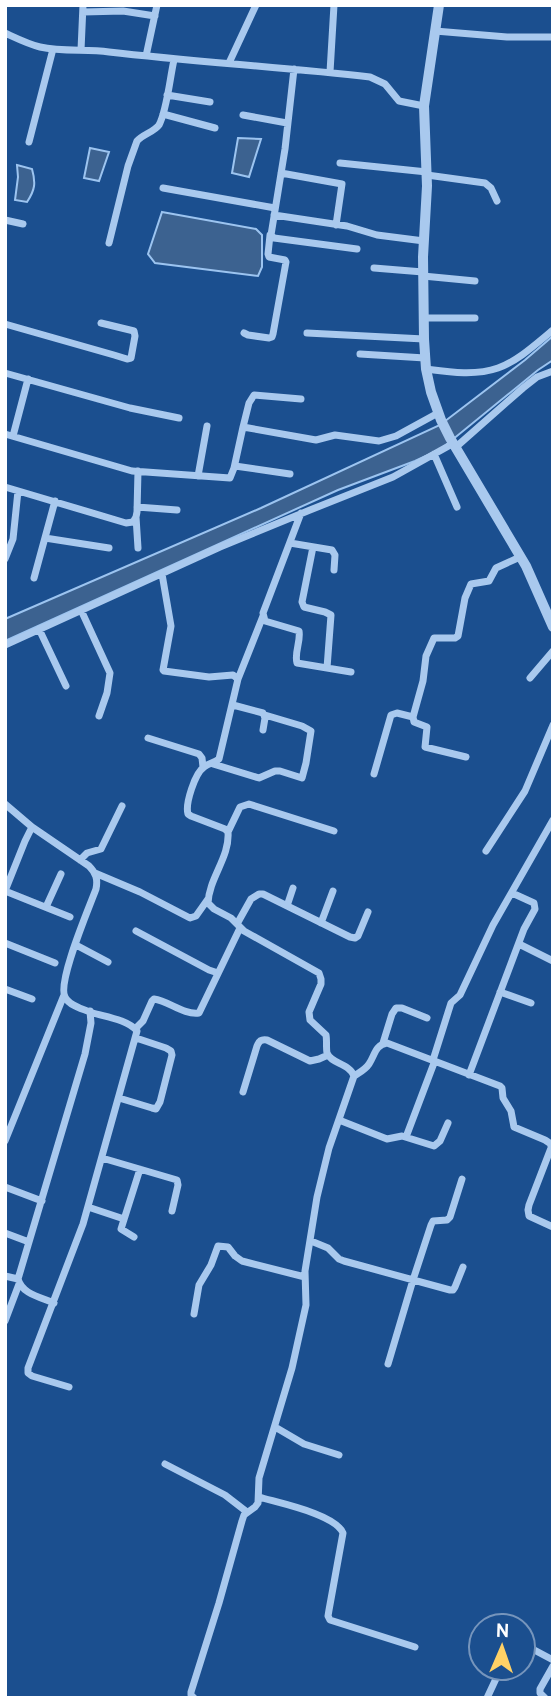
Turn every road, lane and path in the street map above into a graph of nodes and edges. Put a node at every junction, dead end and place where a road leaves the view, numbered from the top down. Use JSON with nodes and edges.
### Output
{"nodes":[{"id":1,"x":157,"y":5,"type":"edge"},
{"id":2,"x":256,"y":5,"type":"edge"},
{"id":3,"x":334,"y":5,"type":"edge"},
{"id":4,"x":439,"y":5,"type":"edge"},
{"id":5,"x":83,"y":9,"type":"edge"},
{"id":6,"x":155,"y":16,"type":"junction"},
{"id":7,"x":435,"y":31,"type":"junction"},
{"id":8,"x":5,"y":33,"type":"edge"},
{"id":9,"x":553,"y":37,"type":"edge"},
{"id":10,"x":53,"y":49,"type":"junction"},
{"id":11,"x":81,"y":50,"type":"junction"},
{"id":12,"x":146,"y":56,"type":"junction"},
{"id":13,"x":174,"y":60,"type":"junction"},
{"id":14,"x":229,"y":63,"type":"junction"},
{"id":15,"x":294,"y":69,"type":"junction"},
{"id":16,"x":330,"y":72,"type":"junction"},
{"id":17,"x":167,"y":95,"type":"junction"},
{"id":18,"x":210,"y":102,"type":"dead end"},
{"id":19,"x":424,"y":106,"type":"junction"},
{"id":20,"x":163,"y":114,"type":"junction"},
{"id":21,"x":243,"y":115,"type":"dead end"},
{"id":22,"x":288,"y":123,"type":"junction"},
{"id":23,"x":215,"y":128,"type":"dead end"},
{"id":24,"x":29,"y":142,"type":"dead end"},
{"id":25,"x":340,"y":163,"type":"dead end"},
{"id":26,"x":281,"y":173,"type":"junction"},
{"id":27,"x":427,"y":174,"type":"junction"},
{"id":28,"x":163,"y":188,"type":"dead end"},
{"id":29,"x":497,"y":201,"type":"dead end"},
{"id":30,"x":275,"y":211,"type":"junction"},
{"id":31,"x":5,"y":220,"type":"edge"},
{"id":32,"x":23,"y":225,"type":"dead end"},
{"id":33,"x":336,"y":225,"type":"junction"},
{"id":34,"x":271,"y":235,"type":"junction"},
{"id":35,"x":424,"y":241,"type":"junction"},
{"id":36,"x":109,"y":243,"type":"dead end"},
{"id":37,"x":357,"y":249,"type":"dead end"},
{"id":38,"x":374,"y":268,"type":"dead end"},
{"id":39,"x":423,"y":274,"type":"junction"},
{"id":40,"x":475,"y":281,"type":"dead end"},
{"id":41,"x":424,"y":318,"type":"junction"},
{"id":42,"x":475,"y":318,"type":"dead end"},
{"id":43,"x":101,"y":323,"type":"dead end"},
{"id":44,"x":5,"y":324,"type":"edge"},
{"id":45,"x":553,"y":330,"type":"edge"},
{"id":46,"x":244,"y":333,"type":"dead end"},
{"id":47,"x":307,"y":333,"type":"dead end"},
{"id":48,"x":424,"y":339,"type":"junction"},
{"id":49,"x":360,"y":354,"type":"dead end"},
{"id":50,"x":425,"y":358,"type":"junction"},
{"id":51,"x":426,"y":369,"type":"junction"},
{"id":52,"x":553,"y":371,"type":"edge"},
{"id":53,"x":5,"y":373,"type":"edge"},
{"id":54,"x":27,"y":379,"type":"junction"},
{"id":55,"x":301,"y":399,"type":"dead end"},
{"id":56,"x":440,"y":416,"type":"junction"},
{"id":57,"x":178,"y":418,"type":"dead end"},
{"id":58,"x":207,"y":426,"type":"dead end"},
{"id":59,"x":243,"y":427,"type":"junction"},
{"id":60,"x":9,"y":435,"type":"edge"},
{"id":61,"x":453,"y":443,"type":"junction"},
{"id":62,"x":434,"y":454,"type":"junction"},
{"id":63,"x":235,"y":466,"type":"junction"},
{"id":64,"x":138,"y":471,"type":"junction"},
{"id":65,"x":290,"y":474,"type":"dead end"},
{"id":66,"x":198,"y":476,"type":"junction"},
{"id":67,"x":5,"y":487,"type":"edge"},
{"id":68,"x":18,"y":491,"type":"junction"},
{"id":69,"x":55,"y":501,"type":"junction"},
{"id":70,"x":137,"y":507,"type":"junction"},
{"id":71,"x":457,"y":507,"type":"dead end"},
{"id":72,"x":177,"y":510,"type":"dead end"},
{"id":73,"x":301,"y":513,"type":"junction"},
{"id":74,"x":136,"y":517,"type":"junction"},
{"id":75,"x":45,"y":538,"type":"junction"},
{"id":76,"x":290,"y":543,"type":"junction"},
{"id":77,"x":313,"y":547,"type":"junction"},
{"id":78,"x":109,"y":548,"type":"dead end"},
{"id":79,"x":138,"y":548,"type":"dead end"},
{"id":80,"x":7,"y":549,"type":"edge"},
{"id":81,"x":520,"y":557,"type":"junction"},
{"id":82,"x":5,"y":559,"type":"edge"},
{"id":83,"x":334,"y":570,"type":"dead end"},
{"id":84,"x":162,"y":574,"type":"junction"},
{"id":85,"x":34,"y":578,"type":"dead end"},
{"id":86,"x":81,"y":610,"type":"junction"},
{"id":87,"x":263,"y":616,"type":"junction"},
{"id":88,"x":553,"y":627,"type":"edge"},
{"id":89,"x":39,"y":629,"type":"junction"},
{"id":90,"x":5,"y":645,"type":"edge"},
{"id":91,"x":553,"y":651,"type":"edge"},
{"id":92,"x":327,"y":668,"type":"junction"},
{"id":93,"x":351,"y":672,"type":"dead end"},
{"id":94,"x":530,"y":678,"type":"dead end"},
{"id":95,"x":238,"y":679,"type":"junction"},
{"id":96,"x":66,"y":686,"type":"dead end"},
{"id":97,"x":233,"y":705,"type":"junction"},
{"id":98,"x":265,"y":715,"type":"junction"},
{"id":99,"x":99,"y":716,"type":"dead end"},
{"id":100,"x":413,"y":717,"type":"junction"},
{"id":101,"x":553,"y":725,"type":"edge"},
{"id":102,"x":263,"y":730,"type":"dead end"},
{"id":103,"x":148,"y":738,"type":"dead end"},
{"id":104,"x":466,"y":757,"type":"dead end"},
{"id":105,"x":213,"y":764,"type":"junction"},
{"id":106,"x":203,"y":767,"type":"junction"},
{"id":107,"x":374,"y":774,"type":"dead end"},
{"id":108,"x":5,"y":804,"type":"edge"},
{"id":109,"x":122,"y":806,"type":"dead end"},
{"id":110,"x":553,"y":820,"type":"edge"},
{"id":111,"x":33,"y":827,"type":"junction"},
{"id":112,"x":334,"y":831,"type":"dead end"},
{"id":113,"x":228,"y":832,"type":"junction"},
{"id":114,"x":486,"y":851,"type":"dead end"},
{"id":115,"x":80,"y":860,"type":"junction"},
{"id":116,"x":95,"y":873,"type":"junction"},
{"id":117,"x":61,"y":874,"type":"dead end"},
{"id":118,"x":293,"y":888,"type":"dead end"},
{"id":119,"x":5,"y":891,"type":"edge"},
{"id":120,"x":333,"y":891,"type":"dead end"},
{"id":121,"x":512,"y":893,"type":"junction"},
{"id":122,"x":208,"y":899,"type":"junction"},
{"id":123,"x":287,"y":906,"type":"junction"},
{"id":124,"x":46,"y":907,"type":"junction"},
{"id":125,"x":368,"y":912,"type":"dead end"},
{"id":126,"x":70,"y":917,"type":"dead end"},
{"id":127,"x":321,"y":923,"type":"junction"},
{"id":128,"x":239,"y":926,"type":"junction"},
{"id":129,"x":136,"y":931,"type":"dead end"},
{"id":130,"x":5,"y":943,"type":"edge"},
{"id":131,"x":519,"y":944,"type":"junction"},
{"id":132,"x":76,"y":945,"type":"junction"},
{"id":133,"x":553,"y":961,"type":"edge"},
{"id":134,"x":108,"y":962,"type":"dead end"},
{"id":135,"x":55,"y":963,"type":"dead end"},
{"id":136,"x":219,"y":974,"type":"junction"},
{"id":137,"x":5,"y":989,"type":"edge"},
{"id":138,"x":500,"y":992,"type":"junction"},
{"id":139,"x":64,"y":995,"type":"junction"},
{"id":140,"x":32,"y":999,"type":"dead end"},
{"id":141,"x":531,"y":1003,"type":"dead end"},
{"id":142,"x":90,"y":1011,"type":"junction"},
{"id":143,"x":427,"y":1018,"type":"dead end"},
{"id":144,"x":136,"y":1028,"type":"junction"},
{"id":145,"x":136,"y":1038,"type":"junction"},
{"id":146,"x":383,"y":1043,"type":"junction"},
{"id":147,"x":328,"y":1055,"type":"junction"},
{"id":148,"x":433,"y":1060,"type":"junction"},
{"id":149,"x":355,"y":1076,"type":"junction"},
{"id":150,"x":469,"y":1076,"type":"junction"},
{"id":151,"x":243,"y":1092,"type":"dead end"},
{"id":152,"x":119,"y":1098,"type":"junction"},
{"id":153,"x":339,"y":1119,"type":"junction"},
{"id":154,"x":448,"y":1123,"type":"dead end"},
{"id":155,"x":406,"y":1137,"type":"junction"},
{"id":156,"x":5,"y":1141,"type":"edge"},
{"id":157,"x":552,"y":1144,"type":"edge"},
{"id":158,"x":102,"y":1158,"type":"junction"},
{"id":159,"x":140,"y":1169,"type":"junction"},
{"id":160,"x":462,"y":1179,"type":"dead end"},
{"id":161,"x":5,"y":1187,"type":"edge"},
{"id":162,"x":42,"y":1200,"type":"junction"},
{"id":163,"x":88,"y":1207,"type":"junction"},
{"id":164,"x":172,"y":1211,"type":"dead end"},
{"id":165,"x":124,"y":1219,"type":"junction"},
{"id":166,"x":553,"y":1227,"type":"edge"},
{"id":167,"x":5,"y":1233,"type":"edge"},
{"id":168,"x":134,"y":1237,"type":"dead end"},
{"id":169,"x":311,"y":1241,"type":"junction"},
{"id":170,"x":29,"y":1242,"type":"junction"},
{"id":171,"x":463,"y":1267,"type":"dead end"},
{"id":172,"x":5,"y":1276,"type":"edge"},
{"id":173,"x":305,"y":1277,"type":"junction"},
{"id":174,"x":413,"y":1280,"type":"junction"},
{"id":175,"x":18,"y":1281,"type":"junction"},
{"id":176,"x":54,"y":1303,"type":"junction"},
{"id":177,"x":194,"y":1314,"type":"dead end"},
{"id":178,"x":5,"y":1321,"type":"edge"},
{"id":179,"x":388,"y":1364,"type":"dead end"},
{"id":180,"x":69,"y":1387,"type":"dead end"},
{"id":181,"x":275,"y":1427,"type":"junction"},
{"id":182,"x":339,"y":1455,"type":"dead end"},
{"id":183,"x":164,"y":1464,"type":"dead end"},
{"id":184,"x":259,"y":1497,"type":"junction"},
{"id":185,"x":247,"y":1512,"type":"junction"},
{"id":186,"x":415,"y":1647,"type":"dead end"},
{"id":187,"x":537,"y":1651,"type":"edge"},
{"id":188,"x":553,"y":1660,"type":"edge"},
{"id":189,"x":553,"y":1666,"type":"edge"},
{"id":190,"x":194,"y":1698,"type":"edge"},
{"id":191,"x":545,"y":1698,"type":"edge"}],
"edges":[{"from":1,"to":6,"type":"street"},
{"from":2,"to":14,"type":"street"},
{"from":3,"to":16,"type":"street"},
{"from":4,"to":7,"type":"street"},
{"from":5,"to":6,"type":"street"},
{"from":5,"to":11,"type":"street"},
{"from":6,"to":12,"type":"street"},
{"from":7,"to":9,"type":"street"},
{"from":7,"to":19,"type":"street"},
{"from":8,"to":10,"type":"street"},
{"from":10,"to":11,"type":"street"},
{"from":10,"to":24,"type":"street"},
{"from":11,"to":12,"type":"street"},
{"from":12,"to":13,"type":"street"},
{"from":13,"to":14,"type":"street"},
{"from":13,"to":17,"type":"street"},
{"from":14,"to":15,"type":"street"},
{"from":15,"to":16,"type":"street"},
{"from":15,"to":22,"type":"street"},
{"from":16,"to":19,"type":"street"},
{"from":17,"to":18,"type":"street"},
{"from":17,"to":20,"type":"street"},
{"from":19,"to":27,"type":"street"},
{"from":20,"to":23,"type":"street"},
{"from":20,"to":36,"type":"street"},
{"from":21,"to":22,"type":"street"},
{"from":22,"to":26,"type":"street"},
{"from":25,"to":27,"type":"street"},
{"from":26,"to":30,"type":"street"},
{"from":26,"to":33,"type":"street"},
{"from":27,"to":29,"type":"street"},
{"from":27,"to":35,"type":"street"},
{"from":28,"to":30,"type":"street"},
{"from":30,"to":33,"type":"street"},
{"from":30,"to":34,"type":"street"},
{"from":31,"to":32,"type":"street"},
{"from":33,"to":35,"type":"street"},
{"from":34,"to":37,"type":"street"},
{"from":34,"to":46,"type":"street"},
{"from":35,"to":39,"type":"street"},
{"from":38,"to":39,"type":"street"},
{"from":39,"to":40,"type":"street"},
{"from":39,"to":41,"type":"street"},
{"from":41,"to":42,"type":"street"},
{"from":41,"to":48,"type":"street"},
{"from":43,"to":44,"type":"street"},
{"from":45,"to":51,"type":"street"},
{"from":47,"to":48,"type":"street"},
{"from":48,"to":50,"type":"street"},
{"from":49,"to":50,"type":"street"},
{"from":50,"to":51,"type":"street"},
{"from":51,"to":56,"type":"street"},
{"from":52,"to":61,"type":"street"},
{"from":53,"to":54,"type":"street"},
{"from":54,"to":57,"type":"street"},
{"from":54,"to":60,"type":"street"},
{"from":55,"to":59,"type":"street"},
{"from":56,"to":59,"type":"street"},
{"from":56,"to":61,"type":"street"},
{"from":58,"to":66,"type":"street"},
{"from":59,"to":63,"type":"street"},
{"from":60,"to":64,"type":"street"},
{"from":61,"to":62,"type":"street"},
{"from":61,"to":81,"type":"street"},
{"from":62,"to":71,"type":"street"},
{"from":62,"to":73,"type":"street"},
{"from":63,"to":65,"type":"street"},
{"from":63,"to":66,"type":"street"},
{"from":64,"to":66,"type":"street"},
{"from":64,"to":70,"type":"street"},
{"from":67,"to":68,"type":"street"},
{"from":68,"to":69,"type":"street"},
{"from":68,"to":80,"type":"street"},
{"from":69,"to":74,"type":"street"},
{"from":69,"to":75,"type":"street"},
{"from":70,"to":72,"type":"street"},
{"from":70,"to":74,"type":"street"},
{"from":73,"to":76,"type":"street"},
{"from":73,"to":84,"type":"street"},
{"from":74,"to":79,"type":"street"},
{"from":75,"to":78,"type":"street"},
{"from":75,"to":85,"type":"street"},
{"from":76,"to":77,"type":"street"},
{"from":76,"to":87,"type":"street"},
{"from":77,"to":83,"type":"street"},
{"from":77,"to":92,"type":"street"},
{"from":80,"to":82,"type":"street"},
{"from":81,"to":88,"type":"street"},
{"from":81,"to":100,"type":"street"},
{"from":84,"to":86,"type":"street"},
{"from":84,"to":95,"type":"street"},
{"from":86,"to":89,"type":"street"},
{"from":86,"to":99,"type":"street"},
{"from":87,"to":92,"type":"street"},
{"from":87,"to":95,"type":"street"},
{"from":89,"to":90,"type":"street"},
{"from":89,"to":96,"type":"street"},
{"from":91,"to":94,"type":"street"},
{"from":92,"to":93,"type":"street"},
{"from":95,"to":97,"type":"street"},
{"from":97,"to":98,"type":"street"},
{"from":97,"to":105,"type":"street"},
{"from":98,"to":102,"type":"street"},
{"from":98,"to":105,"type":"street"},
{"from":100,"to":104,"type":"street"},
{"from":100,"to":107,"type":"street"},
{"from":101,"to":114,"type":"street"},
{"from":103,"to":106,"type":"street"},
{"from":105,"to":106,"type":"street"},
{"from":106,"to":113,"type":"street"},
{"from":108,"to":111,"type":"street"},
{"from":109,"to":115,"type":"street"},
{"from":110,"to":121,"type":"street"},
{"from":111,"to":115,"type":"street"},
{"from":111,"to":119,"type":"street"},
{"from":112,"to":113,"type":"street"},
{"from":113,"to":122,"type":"street"},
{"from":115,"to":116,"type":"street"},
{"from":116,"to":122,"type":"street"},
{"from":116,"to":132,"type":"street"},
{"from":117,"to":124,"type":"street"},
{"from":118,"to":123,"type":"street"},
{"from":119,"to":124,"type":"street"},
{"from":120,"to":127,"type":"street"},
{"from":121,"to":131,"type":"street"},
{"from":121,"to":148,"type":"street"},
{"from":122,"to":128,"type":"street"},
{"from":123,"to":127,"type":"street"},
{"from":123,"to":128,"type":"street"},
{"from":124,"to":126,"type":"street"},
{"from":125,"to":127,"type":"street"},
{"from":128,"to":136,"type":"street"},
{"from":128,"to":147,"type":"street"},
{"from":129,"to":136,"type":"street"},
{"from":130,"to":135,"type":"street"},
{"from":131,"to":133,"type":"street"},
{"from":131,"to":138,"type":"street"},
{"from":132,"to":134,"type":"street"},
{"from":132,"to":139,"type":"street"},
{"from":136,"to":144,"type":"street"},
{"from":137,"to":140,"type":"street"},
{"from":138,"to":141,"type":"street"},
{"from":138,"to":150,"type":"street"},
{"from":139,"to":142,"type":"street"},
{"from":139,"to":156,"type":"street"},
{"from":142,"to":144,"type":"street"},
{"from":142,"to":162,"type":"street"},
{"from":143,"to":146,"type":"street"},
{"from":144,"to":145,"type":"street"},
{"from":145,"to":152,"type":"street"},
{"from":145,"to":152,"type":"street"},
{"from":146,"to":148,"type":"street"},
{"from":146,"to":149,"type":"street"},
{"from":147,"to":149,"type":"street"},
{"from":147,"to":151,"type":"street"},
{"from":148,"to":150,"type":"street"},
{"from":148,"to":155,"type":"street"},
{"from":149,"to":153,"type":"street"},
{"from":150,"to":157,"type":"street"},
{"from":152,"to":158,"type":"street"},
{"from":153,"to":155,"type":"street"},
{"from":153,"to":169,"type":"street"},
{"from":154,"to":155,"type":"street"},
{"from":157,"to":166,"type":"street"},
{"from":158,"to":159,"type":"street"},
{"from":158,"to":163,"type":"street"},
{"from":159,"to":164,"type":"street"},
{"from":159,"to":165,"type":"street"},
{"from":160,"to":174,"type":"street"},
{"from":161,"to":162,"type":"street"},
{"from":162,"to":170,"type":"street"},
{"from":163,"to":165,"type":"street"},
{"from":163,"to":176,"type":"street"},
{"from":165,"to":168,"type":"street"},
{"from":167,"to":170,"type":"street"},
{"from":169,"to":173,"type":"street"},
{"from":169,"to":174,"type":"street"},
{"from":170,"to":175,"type":"street"},
{"from":171,"to":174,"type":"street"},
{"from":172,"to":175,"type":"street"},
{"from":173,"to":177,"type":"street"},
{"from":173,"to":181,"type":"street"},
{"from":174,"to":179,"type":"street"},
{"from":175,"to":176,"type":"street"},
{"from":175,"to":178,"type":"street"},
{"from":176,"to":180,"type":"street"},
{"from":181,"to":182,"type":"street"},
{"from":181,"to":184,"type":"street"},
{"from":183,"to":185,"type":"street"},
{"from":184,"to":185,"type":"street"},
{"from":184,"to":186,"type":"street"},
{"from":185,"to":190,"type":"street"},
{"from":187,"to":188,"type":"street"},
{"from":189,"to":191,"type":"street"}]}
